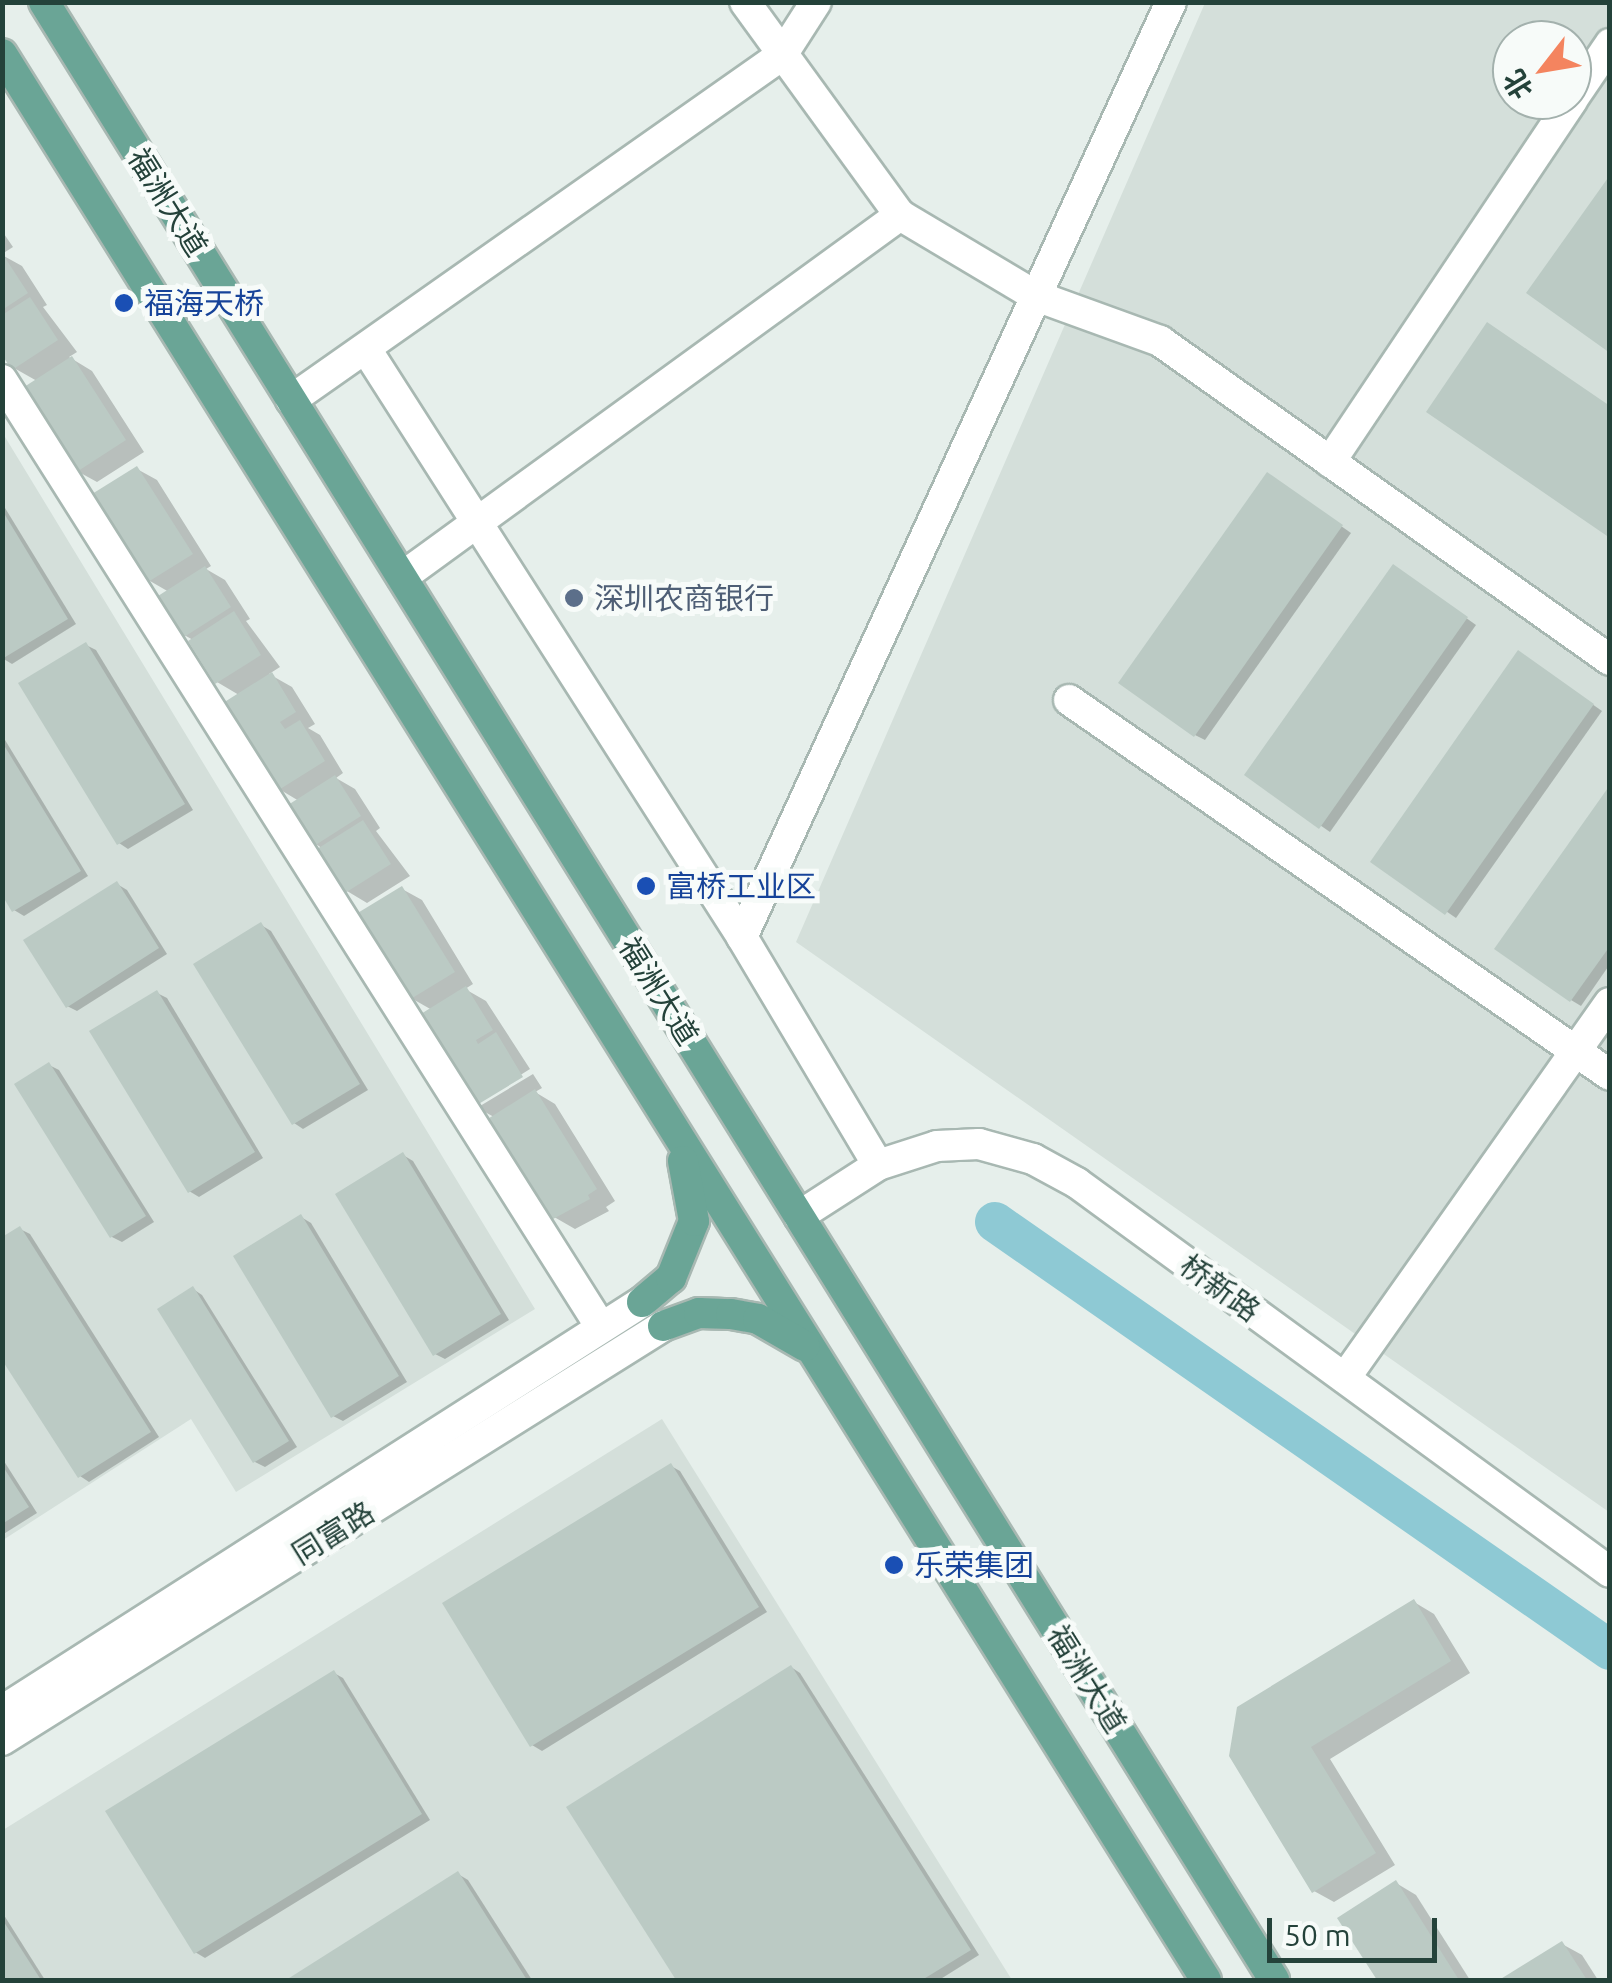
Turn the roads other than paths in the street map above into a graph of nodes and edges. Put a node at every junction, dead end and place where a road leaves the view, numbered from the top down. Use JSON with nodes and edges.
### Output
{"nodes":[{"id":1,"x":44,"y":2,"type":"edge"},
{"id":2,"x":71,"y":2,"type":"edge"},
{"id":3,"x":745,"y":2,"type":"edge"},
{"id":4,"x":816,"y":2,"type":"edge"},
{"id":5,"x":1171,"y":2,"type":"edge"},
{"id":6,"x":1610,"y":44,"type":"edge"},
{"id":7,"x":2,"y":54,"type":"edge"},
{"id":8,"x":782,"y":55,"type":"junction"},
{"id":9,"x":1592,"y":71,"type":"edge"},
{"id":10,"x":2,"y":80,"type":"edge"},
{"id":11,"x":111,"y":111,"type":"junction"},
{"id":12,"x":1559,"y":120,"type":"edge"},
{"id":13,"x":56,"y":139,"type":"junction"},
{"id":14,"x":900,"y":216,"type":"junction"},
{"id":15,"x":1036,"y":296,"type":"junction"},
{"id":16,"x":366,"y":349,"type":"junction"},
{"id":17,"x":2,"y":380,"type":"edge"},
{"id":18,"x":291,"y":400,"type":"junction"},
{"id":19,"x":1330,"y":462,"type":"junction"},
{"id":20,"x":479,"y":524,"type":"junction"},
{"id":21,"x":402,"y":578,"type":"junction"},
{"id":22,"x":1610,"y":660,"type":"edge"},
{"id":23,"x":1069,"y":700,"type":"dead end"},
{"id":24,"x":742,"y":937,"type":"junction"},
{"id":25,"x":1610,"y":1003,"type":"edge"},
{"id":26,"x":1576,"y":1051,"type":"junction"},
{"id":27,"x":1610,"y":1075,"type":"edge"},
{"id":28,"x":680,"y":1143,"type":"junction"},
{"id":29,"x":878,"y":1166,"type":"junction"},
{"id":30,"x":799,"y":1216,"type":"junction"},
{"id":31,"x":642,"y":1302,"type":"joint"},
{"id":32,"x":663,"y":1326,"type":"joint"},
{"id":33,"x":601,"y":1327,"type":"junction"},
{"id":34,"x":808,"y":1348,"type":"junction"},
{"id":35,"x":1344,"y":1378,"type":"junction"},
{"id":36,"x":1610,"y":1572,"type":"edge"},
{"id":37,"x":2,"y":1711,"type":"edge"},
{"id":38,"x":2,"y":1740,"type":"edge"},
{"id":39,"x":1206,"y":1980,"type":"edge"},
{"id":40,"x":1274,"y":1980,"type":"edge"}],
"edges":[{"from":1,"to":11,"type":"main road","name":"福洲大道"},
{"from":2,"to":11,"type":"main road"},
{"from":3,"to":8,"type":"street"},
{"from":4,"to":8,"type":"street"},
{"from":5,"to":15,"type":"street"},
{"from":6,"to":9,"type":"street"},
{"from":7,"to":13,"type":"main road","name":"福洲大道"},
{"from":8,"to":14,"type":"street"},
{"from":8,"to":16,"type":"street"},
{"from":10,"to":13,"type":"main road"},
{"from":11,"to":18,"type":"main road","name":"福洲大道"},
{"from":12,"to":19,"type":"street"},
{"from":13,"to":28,"type":"main road","name":"福洲大道"},
{"from":14,"to":15,"type":"street"},
{"from":14,"to":20,"type":"street"},
{"from":15,"to":19,"type":"street"},
{"from":15,"to":24,"type":"street"},
{"from":16,"to":18,"type":"street"},
{"from":16,"to":20,"type":"street"},
{"from":17,"to":33,"type":"street"},
{"from":18,"to":21,"type":"main road","name":"福洲大道"},
{"from":19,"to":22,"type":"street"},
{"from":20,"to":21,"type":"street"},
{"from":20,"to":24,"type":"street"},
{"from":21,"to":30,"type":"main road","name":"福洲大道"},
{"from":23,"to":26,"type":"street"},
{"from":24,"to":29,"type":"street"},
{"from":25,"to":26,"type":"street"},
{"from":26,"to":27,"type":"street"},
{"from":26,"to":35,"type":"street"},
{"from":28,"to":31,"type":"main road"},
{"from":28,"to":34,"type":"main road","name":"福洲大道"},
{"from":29,"to":30,"type":"street","name":"桥新路"},
{"from":29,"to":35,"type":"street","name":"桥新路"},
{"from":30,"to":40,"type":"main road","name":"福洲大道"},
{"from":31,"to":33,"type":"street","name":"同富路"},
{"from":32,"to":34,"type":"main road"},
{"from":32,"to":38,"type":"street","name":"同富路"},
{"from":33,"to":37,"type":"street","name":"同富路"},
{"from":34,"to":39,"type":"main road","name":"福洲大道"},
{"from":35,"to":36,"type":"street","name":"桥新路"}]}
